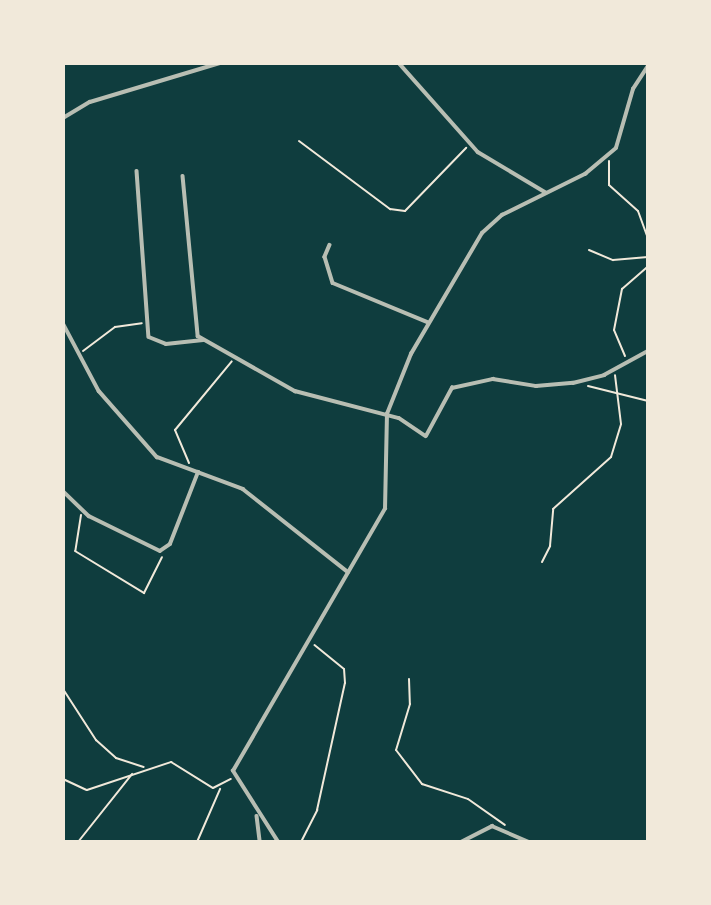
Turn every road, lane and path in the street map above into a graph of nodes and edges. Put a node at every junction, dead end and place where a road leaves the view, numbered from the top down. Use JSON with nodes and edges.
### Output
{"nodes":[{"id":1,"x":220,"y":63,"type":"edge"},
{"id":2,"x":399,"y":63,"type":"edge"},
{"id":3,"x":648,"y":66,"type":"edge"},
{"id":4,"x":63,"y":118,"type":"edge"},
{"id":5,"x":299,"y":141,"type":"dead end"},
{"id":6,"x":469,"y":144,"type":"junction"},
{"id":7,"x":609,"y":156,"type":"junction"},
{"id":8,"x":136,"y":171,"type":"dead end"},
{"id":9,"x":183,"y":176,"type":"dead end"},
{"id":10,"x":546,"y":192,"type":"junction"},
{"id":11,"x":640,"y":214,"type":"junction"},
{"id":12,"x":648,"y":215,"type":"edge"},
{"id":13,"x":648,"y":238,"type":"edge"},
{"id":14,"x":330,"y":245,"type":"dead end"},
{"id":15,"x":589,"y":250,"type":"dead end"},
{"id":16,"x":648,"y":257,"type":"edge"},
{"id":17,"x":648,"y":266,"type":"edge"},
{"id":18,"x":427,"y":322,"type":"junction"},
{"id":19,"x":63,"y":323,"type":"edge"},
{"id":20,"x":146,"y":323,"type":"junction"},
{"id":21,"x":203,"y":341,"type":"junction"},
{"id":22,"x":648,"y":351,"type":"edge"},
{"id":23,"x":234,"y":357,"type":"junction"},
{"id":24,"x":78,"y":359,"type":"junction"},
{"id":25,"x":629,"y":361,"type":"junction"},
{"id":26,"x":614,"y":370,"type":"junction"},
{"id":27,"x":573,"y":383,"type":"junction"},
{"id":28,"x":618,"y":393,"type":"junction"},
{"id":29,"x":648,"y":401,"type":"edge"},
{"id":30,"x":387,"y":414,"type":"junction"},
{"id":31,"x":190,"y":468,"type":"junction"},
{"id":32,"x":198,"y":472,"type":"junction"},
{"id":33,"x":63,"y":491,"type":"edge"},
{"id":34,"x":82,"y":511,"type":"junction"},
{"id":35,"x":165,"y":549,"type":"junction"},
{"id":36,"x":542,"y":562,"type":"dead end"},
{"id":37,"x":348,"y":572,"type":"junction"},
{"id":38,"x":311,"y":643,"type":"junction"},
{"id":39,"x":409,"y":679,"type":"dead end"},
{"id":40,"x":63,"y":690,"type":"edge"},
{"id":41,"x":144,"y":767,"type":"junction"},
{"id":42,"x":133,"y":772,"type":"junction"},
{"id":43,"x":235,"y":775,"type":"junction"},
{"id":44,"x":63,"y":779,"type":"edge"},
{"id":45,"x":221,"y":787,"type":"junction"},
{"id":46,"x":257,"y":816,"type":"junction"},
{"id":47,"x":509,"y":829,"type":"junction"},
{"id":48,"x":78,"y":842,"type":"edge"},
{"id":49,"x":197,"y":842,"type":"edge"},
{"id":50,"x":260,"y":842,"type":"edge"},
{"id":51,"x":278,"y":842,"type":"edge"},
{"id":52,"x":301,"y":842,"type":"edge"},
{"id":53,"x":461,"y":842,"type":"edge"},
{"id":54,"x":529,"y":842,"type":"edge"}],
"edges":[{"from":1,"to":4,"type":"street"},
{"from":2,"to":6,"type":"street"},
{"from":3,"to":7,"type":"street"},
{"from":5,"to":6,"type":"path"},
{"from":6,"to":10,"type":"street"},
{"from":7,"to":10,"type":"street"},
{"from":7,"to":11,"type":"path"},
{"from":8,"to":20,"type":"street"},
{"from":9,"to":21,"type":"street"},
{"from":10,"to":18,"type":"street"},
{"from":11,"to":12,"type":"path"},
{"from":11,"to":13,"type":"path"},
{"from":14,"to":18,"type":"street"},
{"from":15,"to":16,"type":"path"},
{"from":17,"to":25,"type":"path"},
{"from":18,"to":30,"type":"street"},
{"from":19,"to":24,"type":"street"},
{"from":20,"to":21,"type":"street"},
{"from":20,"to":24,"type":"path"},
{"from":21,"to":23,"type":"street"},
{"from":22,"to":25,"type":"street"},
{"from":23,"to":30,"type":"street"},
{"from":23,"to":31,"type":"path"},
{"from":24,"to":31,"type":"street"},
{"from":25,"to":26,"type":"street"},
{"from":26,"to":27,"type":"street"},
{"from":26,"to":28,"type":"path"},
{"from":27,"to":28,"type":"path"},
{"from":27,"to":30,"type":"street"},
{"from":28,"to":29,"type":"path"},
{"from":28,"to":36,"type":"path"},
{"from":30,"to":37,"type":"street"},
{"from":31,"to":32,"type":"street"},
{"from":32,"to":35,"type":"street"},
{"from":32,"to":37,"type":"street"},
{"from":33,"to":34,"type":"street"},
{"from":34,"to":35,"type":"street"},
{"from":34,"to":35,"type":"path"},
{"from":37,"to":38,"type":"street"},
{"from":38,"to":43,"type":"street"},
{"from":38,"to":52,"type":"path"},
{"from":39,"to":47,"type":"path"},
{"from":40,"to":41,"type":"path"},
{"from":41,"to":42,"type":"path"},
{"from":41,"to":45,"type":"path"},
{"from":42,"to":44,"type":"path"},
{"from":42,"to":48,"type":"path"},
{"from":43,"to":45,"type":"path"},
{"from":43,"to":46,"type":"street"},
{"from":45,"to":49,"type":"path"},
{"from":46,"to":50,"type":"street"},
{"from":46,"to":51,"type":"street"},
{"from":47,"to":53,"type":"street"},
{"from":47,"to":54,"type":"street"}]}
